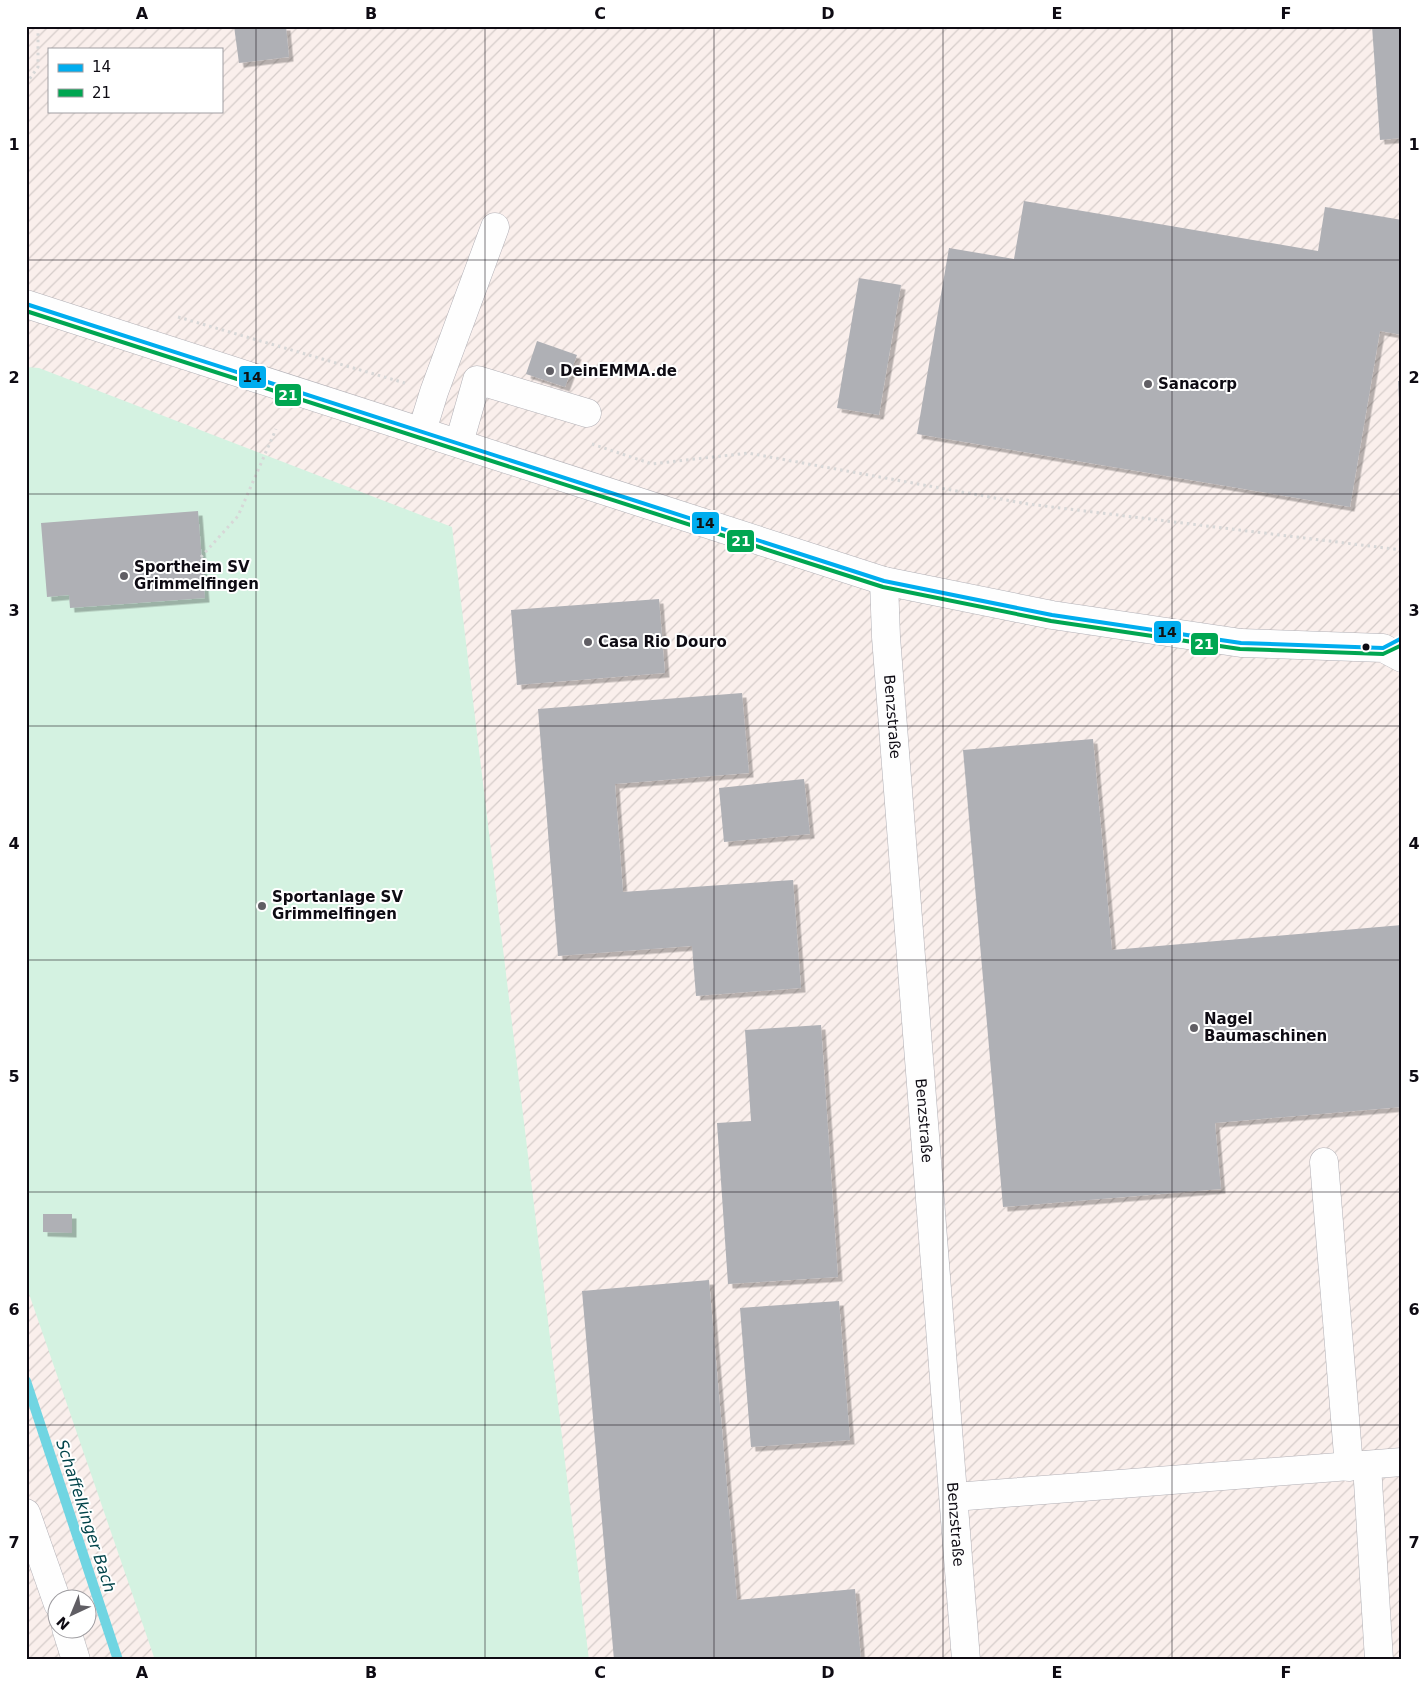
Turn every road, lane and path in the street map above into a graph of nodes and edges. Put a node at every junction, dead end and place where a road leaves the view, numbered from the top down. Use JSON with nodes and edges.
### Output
{"nodes":[{"id":1,"x":38,"y":26,"type":"edge"},
{"id":2,"x":26,"y":84,"type":"edge"},
{"id":3,"x":495,"y":227,"type":"dead end"},
{"id":4,"x":26,"y":304,"type":"edge"},
{"id":5,"x":169,"y":315,"type":"dead end"},
{"id":6,"x":434,"y":392,"type":"junction"},
{"id":7,"x":587,"y":413,"type":"dead end"},
{"id":8,"x":276,"y":429,"type":"dead end"},
{"id":9,"x":422,"y":431,"type":"junction"},
{"id":10,"x":459,"y":443,"type":"junction"},
{"id":11,"x":589,"y":443,"type":"dead end"},
{"id":12,"x":1402,"y":550,"type":"edge"},
{"id":13,"x":202,"y":557,"type":"dead end"},
{"id":14,"x":884,"y":581,"type":"junction"},
{"id":15,"x":1396,"y":648,"type":"edge"},
{"id":16,"x":1324,"y":1162,"type":"dead end"},
{"id":17,"x":1402,"y":1462,"type":"edge"},
{"id":18,"x":1358,"y":1466,"type":"junction"},
{"id":19,"x":954,"y":1497,"type":"junction"},
{"id":20,"x":26,"y":1513,"type":"edge"},
{"id":21,"x":52,"y":1588,"type":"edge"},
{"id":22,"x":69,"y":1638,"type":"edge"},
{"id":23,"x":76,"y":1660,"type":"edge"},
{"id":24,"x":966,"y":1660,"type":"edge"},
{"id":25,"x":1379,"y":1660,"type":"edge"}],
"edges":[{"from":1,"to":2,"type":"path"},
{"from":3,"to":6,"type":"street"},
{"from":4,"to":9,"type":"street"},
{"from":5,"to":6,"type":"path"},
{"from":6,"to":9,"type":"street"},
{"from":7,"to":10,"type":"street"},
{"from":8,"to":13,"type":"path"},
{"from":9,"to":10,"type":"street"},
{"from":10,"to":14,"type":"street"},
{"from":11,"to":12,"type":"path"},
{"from":14,"to":15,"type":"street"},
{"from":14,"to":19,"type":"street","name":"Benzstraße"},
{"from":16,"to":18,"type":"street"},
{"from":17,"to":18,"type":"street"},
{"from":18,"to":19,"type":"street"},
{"from":18,"to":25,"type":"street"},
{"from":19,"to":24,"type":"street","name":"Benzstraße"},
{"from":20,"to":21,"type":"street"},
{"from":22,"to":23,"type":"street"}]}
